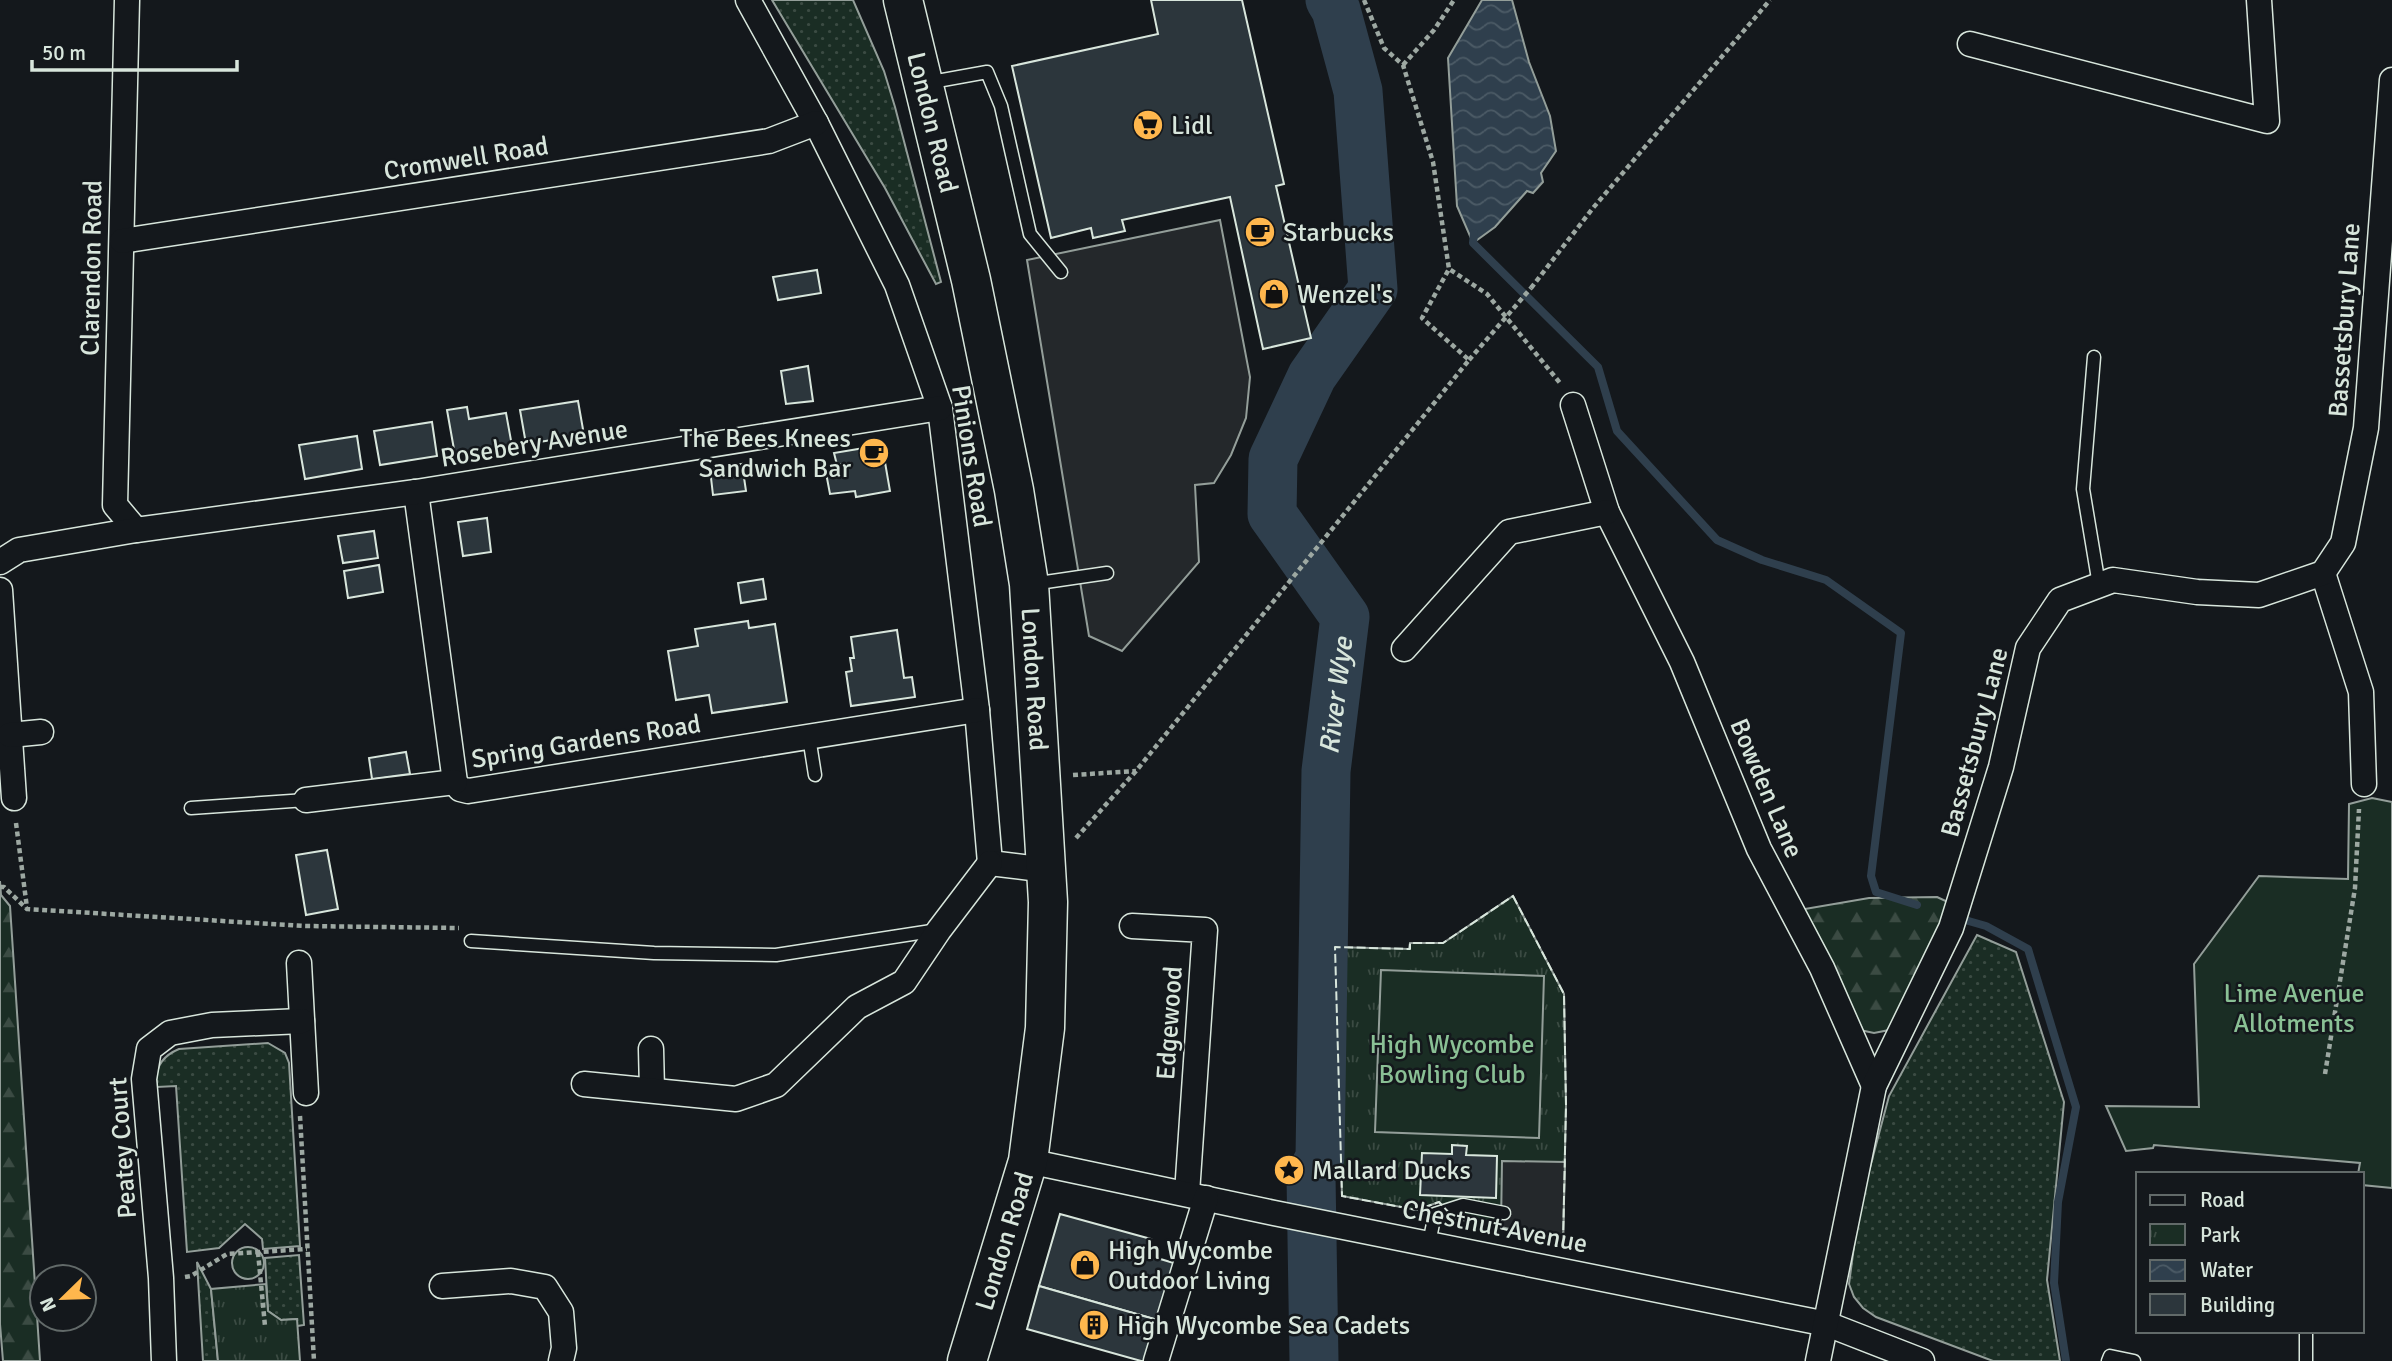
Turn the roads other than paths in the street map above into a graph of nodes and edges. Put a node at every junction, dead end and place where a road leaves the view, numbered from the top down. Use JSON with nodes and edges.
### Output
{"nodes":[{"id":1,"x":127,"y":0,"type":"edge"},
{"id":2,"x":748,"y":0,"type":"edge"},
{"id":3,"x":903,"y":0,"type":"edge"},
{"id":4,"x":2259,"y":0,"type":"edge"},
{"id":5,"x":1970,"y":44,"type":"dead end"},
{"id":6,"x":2392,"y":80,"type":"edge"},
{"id":7,"x":924,"y":83,"type":"junction"},
{"id":8,"x":816,"y":123,"type":"junction"},
{"id":9,"x":122,"y":241,"type":"junction"},
{"id":10,"x":1061,"y":272,"type":"dead end"},
{"id":11,"x":2094,"y":357,"type":"dead end"},
{"id":12,"x":1573,"y":405,"type":"road end"},
{"id":13,"x":940,"y":408,"type":"junction"},
{"id":14,"x":416,"y":492,"type":"junction"},
{"id":15,"x":1607,"y":512,"type":"junction"},
{"id":16,"x":136,"y":530,"type":"junction"},
{"id":17,"x":0,"y":562,"type":"edge"},
{"id":18,"x":1107,"y":573,"type":"dead end"},
{"id":19,"x":2323,"y":573,"type":"junction"},
{"id":20,"x":1029,"y":584,"type":"junction"},
{"id":21,"x":2099,"y":585,"type":"junction"},
{"id":22,"x":0,"y":590,"type":"edge"},
{"id":23,"x":1404,"y":649,"type":"dead end"},
{"id":24,"x":977,"y":710,"type":"junction"},
{"id":25,"x":41,"y":732,"type":"dead end"},
{"id":26,"x":10,"y":735,"type":"junction"},
{"id":27,"x":809,"y":737,"type":"junction"},
{"id":28,"x":815,"y":775,"type":"dead end"},
{"id":29,"x":455,"y":782,"type":"junction"},
{"id":30,"x":2364,"y":784,"type":"road end"},
{"id":31,"x":14,"y":798,"type":"road end"},
{"id":32,"x":306,"y":800,"type":"joint"},
{"id":33,"x":191,"y":808,"type":"dead end"},
{"id":34,"x":990,"y":863,"type":"junction"},
{"id":35,"x":1047,"y":870,"type":"junction"},
{"id":36,"x":1132,"y":926,"type":"dead end"},
{"id":37,"x":939,"y":930,"type":"junction"},
{"id":38,"x":471,"y":941,"type":"road end"},
{"id":39,"x":299,"y":963,"type":"dead end"},
{"id":40,"x":302,"y":1020,"type":"junction"},
{"id":41,"x":651,"y":1049,"type":"dead end"},
{"id":42,"x":584,"y":1084,"type":"dead end"},
{"id":43,"x":1874,"y":1086,"type":"junction"},
{"id":44,"x":652,"y":1090,"type":"junction"},
{"id":45,"x":306,"y":1093,"type":"road end"},
{"id":46,"x":1028,"y":1161,"type":"junction"},
{"id":47,"x":1196,"y":1196,"type":"junction"},
{"id":48,"x":1504,"y":1213,"type":"dead end"},
{"id":49,"x":1429,"y":1243,"type":"junction"},
{"id":50,"x":442,"y":1286,"type":"dead end"},
{"id":51,"x":1827,"y":1324,"type":"junction"},
{"id":52,"x":2306,"y":1333,"type":"edge"},
{"id":53,"x":164,"y":1361,"type":"edge"},
{"id":54,"x":561,"y":1361,"type":"edge"},
{"id":55,"x":967,"y":1361,"type":"edge"},
{"id":56,"x":1156,"y":1361,"type":"edge"},
{"id":57,"x":1818,"y":1361,"type":"edge"},
{"id":58,"x":1922,"y":1361,"type":"edge"},
{"id":59,"x":2108,"y":1361,"type":"edge"},
{"id":60,"x":2134,"y":1361,"type":"edge"},
{"id":61,"x":2306,"y":1361,"type":"edge"}],
"edges":[{"from":1,"to":9,"type":"street","name":"Clarendon Road"},
{"from":2,"to":8,"type":"street","name":"Pinions Road"},
{"from":3,"to":7,"type":"main road","name":"London Road"},
{"from":4,"to":5,"type":"street"},
{"from":6,"to":19,"type":"street","name":"Bassetsbury Lane"},
{"from":7,"to":10,"type":"lane"},
{"from":7,"to":20,"type":"main road","name":"London Road"},
{"from":8,"to":9,"type":"street","name":"Cromwell Road"},
{"from":8,"to":13,"type":"street","name":"Pinions Road"},
{"from":9,"to":16,"type":"street","name":"Clarendon Road"},
{"from":11,"to":21,"type":"lane"},
{"from":12,"to":15,"type":"street","name":"Bowden Lane"},
{"from":13,"to":14,"type":"street","name":"Rosebery Avenue"},
{"from":13,"to":24,"type":"street","name":"Pinions Road"},
{"from":14,"to":16,"type":"street","name":"Rosebery Avenue"},
{"from":14,"to":29,"type":"street","name":"Spring Gardens Road"},
{"from":15,"to":23,"type":"street"},
{"from":15,"to":43,"type":"street","name":"Bowden Lane"},
{"from":16,"to":17,"type":"street","name":"Rosebery Avenue"},
{"from":18,"to":20,"type":"lane"},
{"from":19,"to":21,"type":"street","name":"Bassetsbury Lane"},
{"from":19,"to":30,"type":"street"},
{"from":20,"to":35,"type":"main road","name":"London Road"},
{"from":21,"to":43,"type":"street","name":"Bassetsbury Lane"},
{"from":22,"to":26,"type":"street"},
{"from":24,"to":27,"type":"street","name":"Spring Gardens Road"},
{"from":24,"to":34,"type":"street","name":"Pinions Road"},
{"from":25,"to":26,"type":"street"},
{"from":26,"to":31,"type":"street"},
{"from":27,"to":28,"type":"lane"},
{"from":27,"to":29,"type":"street","name":"Spring Gardens Road"},
{"from":29,"to":32,"type":"street"},
{"from":32,"to":33,"type":"lane"},
{"from":34,"to":35,"type":"street"},
{"from":34,"to":37,"type":"street"},
{"from":35,"to":46,"type":"main road","name":"London Road"},
{"from":36,"to":47,"type":"street","name":"Edgewood"},
{"from":37,"to":38,"type":"lane"},
{"from":37,"to":44,"type":"street"},
{"from":39,"to":40,"type":"street"},
{"from":40,"to":45,"type":"street"},
{"from":40,"to":53,"type":"street","name":"Peatey Court"},
{"from":41,"to":44,"type":"street"},
{"from":42,"to":44,"type":"street"},
{"from":43,"to":51,"type":"street","name":"Bassetsbury Lane"},
{"from":46,"to":47,"type":"street","name":"Chestnut Avenue"},
{"from":46,"to":55,"type":"main road","name":"London Road"},
{"from":47,"to":49,"type":"street","name":"Chestnut Avenue"},
{"from":47,"to":56,"type":"street"},
{"from":48,"to":49,"type":"lane"},
{"from":49,"to":51,"type":"street","name":"Chestnut Avenue"},
{"from":50,"to":54,"type":"street"},
{"from":51,"to":57,"type":"street","name":"Bassetsbury Lane"},
{"from":51,"to":58,"type":"street","name":"Chestnut Avenue"},
{"from":52,"to":61,"type":"lane"},
{"from":59,"to":60,"type":"lane"}]}
